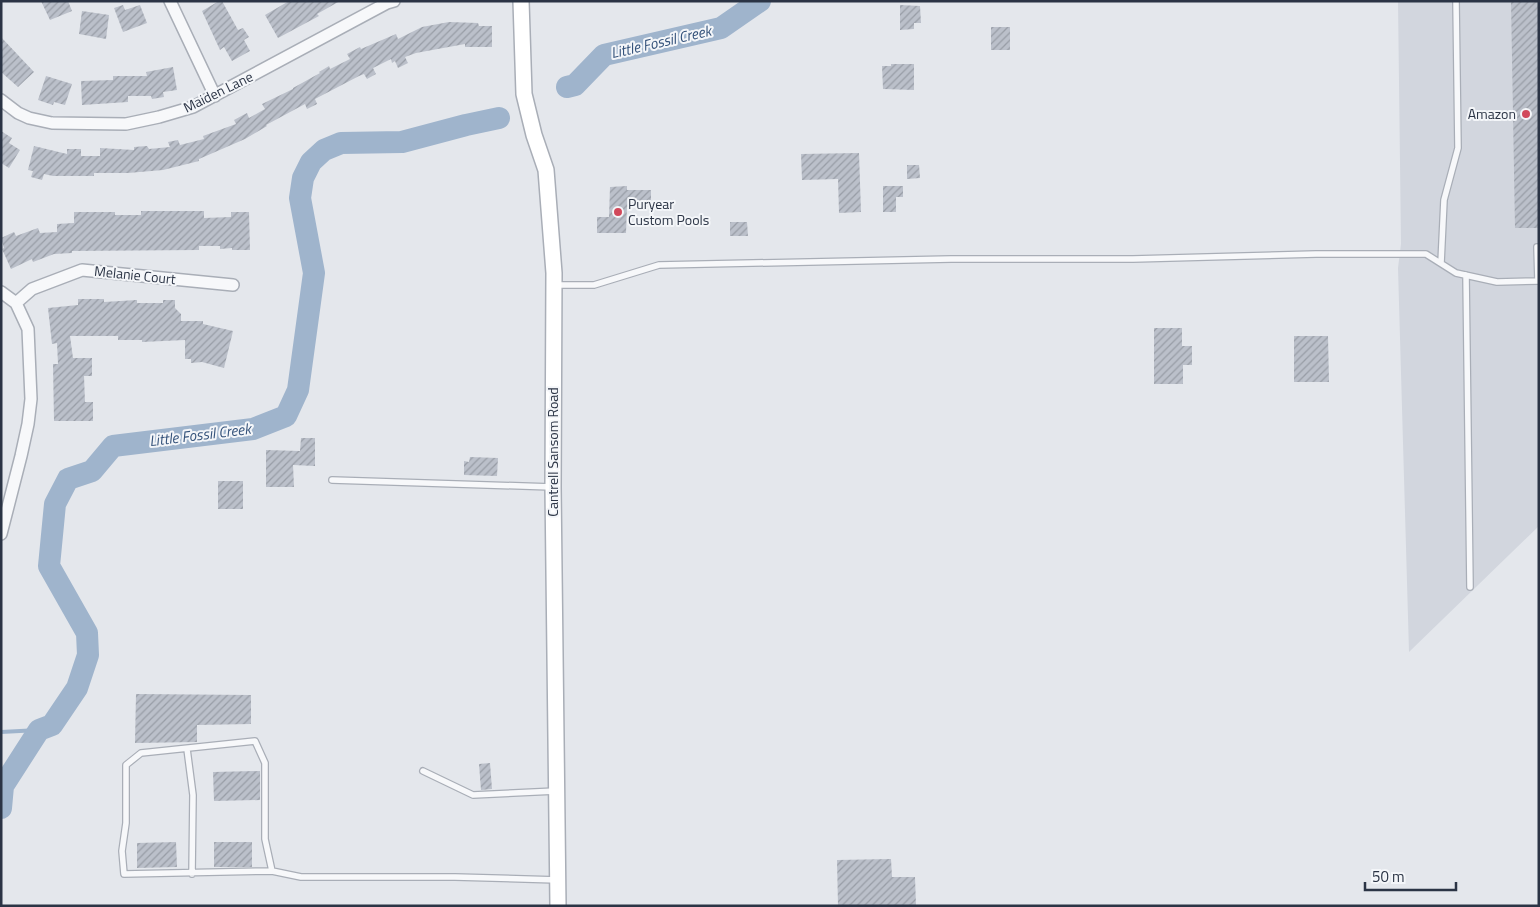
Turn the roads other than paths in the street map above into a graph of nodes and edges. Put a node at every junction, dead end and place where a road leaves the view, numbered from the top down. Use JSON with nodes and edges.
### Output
{"nodes":[{"id":1,"x":170,"y":1,"type":"edge"},
{"id":2,"x":394,"y":1,"type":"edge"},
{"id":3,"x":521,"y":1,"type":"edge"},
{"id":4,"x":1456,"y":1,"type":"edge"},
{"id":5,"x":215,"y":96,"type":"junction"},
{"id":6,"x":1,"y":100,"type":"edge"},
{"id":7,"x":1537,"y":247,"type":"dead end"},
{"id":8,"x":1440,"y":263,"type":"junction"},
{"id":9,"x":1466,"y":275,"type":"junction"},
{"id":10,"x":1538,"y":281,"type":"edge"},
{"id":11,"x":233,"y":285,"type":"dead end"},
{"id":12,"x":554,"y":285,"type":"junction"},
{"id":13,"x":1,"y":292,"type":"edge"},
{"id":14,"x":16,"y":303,"type":"junction"},
{"id":15,"x":332,"y":480,"type":"dead end"},
{"id":16,"x":553,"y":487,"type":"junction"},
{"id":17,"x":1,"y":534,"type":"edge"},
{"id":18,"x":1470,"y":587,"type":"dead end"},
{"id":19,"x":187,"y":749,"type":"junction"},
{"id":20,"x":423,"y":771,"type":"dead end"},
{"id":21,"x":556,"y":791,"type":"junction"},
{"id":22,"x":272,"y":871,"type":"junction"},
{"id":23,"x":192,"y":874,"type":"junction"},
{"id":24,"x":558,"y":880,"type":"junction"},
{"id":25,"x":558,"y":906,"type":"edge"}],
"edges":[{"from":1,"to":5,"type":"street"},
{"from":2,"to":5,"type":"street","name":"Maiden Lane"},
{"from":3,"to":12,"type":"main road","name":"Cantrell Sansom Road"},
{"from":4,"to":8,"type":"lane"},
{"from":5,"to":6,"type":"street","name":"Maiden Lane"},
{"from":7,"to":10,"type":"lane"},
{"from":8,"to":9,"type":"lane"},
{"from":8,"to":12,"type":"lane"},
{"from":9,"to":10,"type":"lane"},
{"from":9,"to":18,"type":"lane"},
{"from":11,"to":14,"type":"street","name":"Melanie Court"},
{"from":12,"to":16,"type":"main road","name":"Cantrell Sansom Road"},
{"from":13,"to":14,"type":"street"},
{"from":14,"to":17,"type":"street"},
{"from":15,"to":16,"type":"lane"},
{"from":16,"to":21,"type":"main road","name":"Cantrell Sansom Road"},
{"from":19,"to":22,"type":"lane"},
{"from":19,"to":23,"type":"lane"},
{"from":19,"to":23,"type":"lane"},
{"from":20,"to":21,"type":"lane"},
{"from":21,"to":24,"type":"main road","name":"Cantrell Sansom Road"},
{"from":22,"to":23,"type":"lane"},
{"from":22,"to":24,"type":"lane"},
{"from":24,"to":25,"type":"main road","name":"Cantrell Sansom Road"}]}
